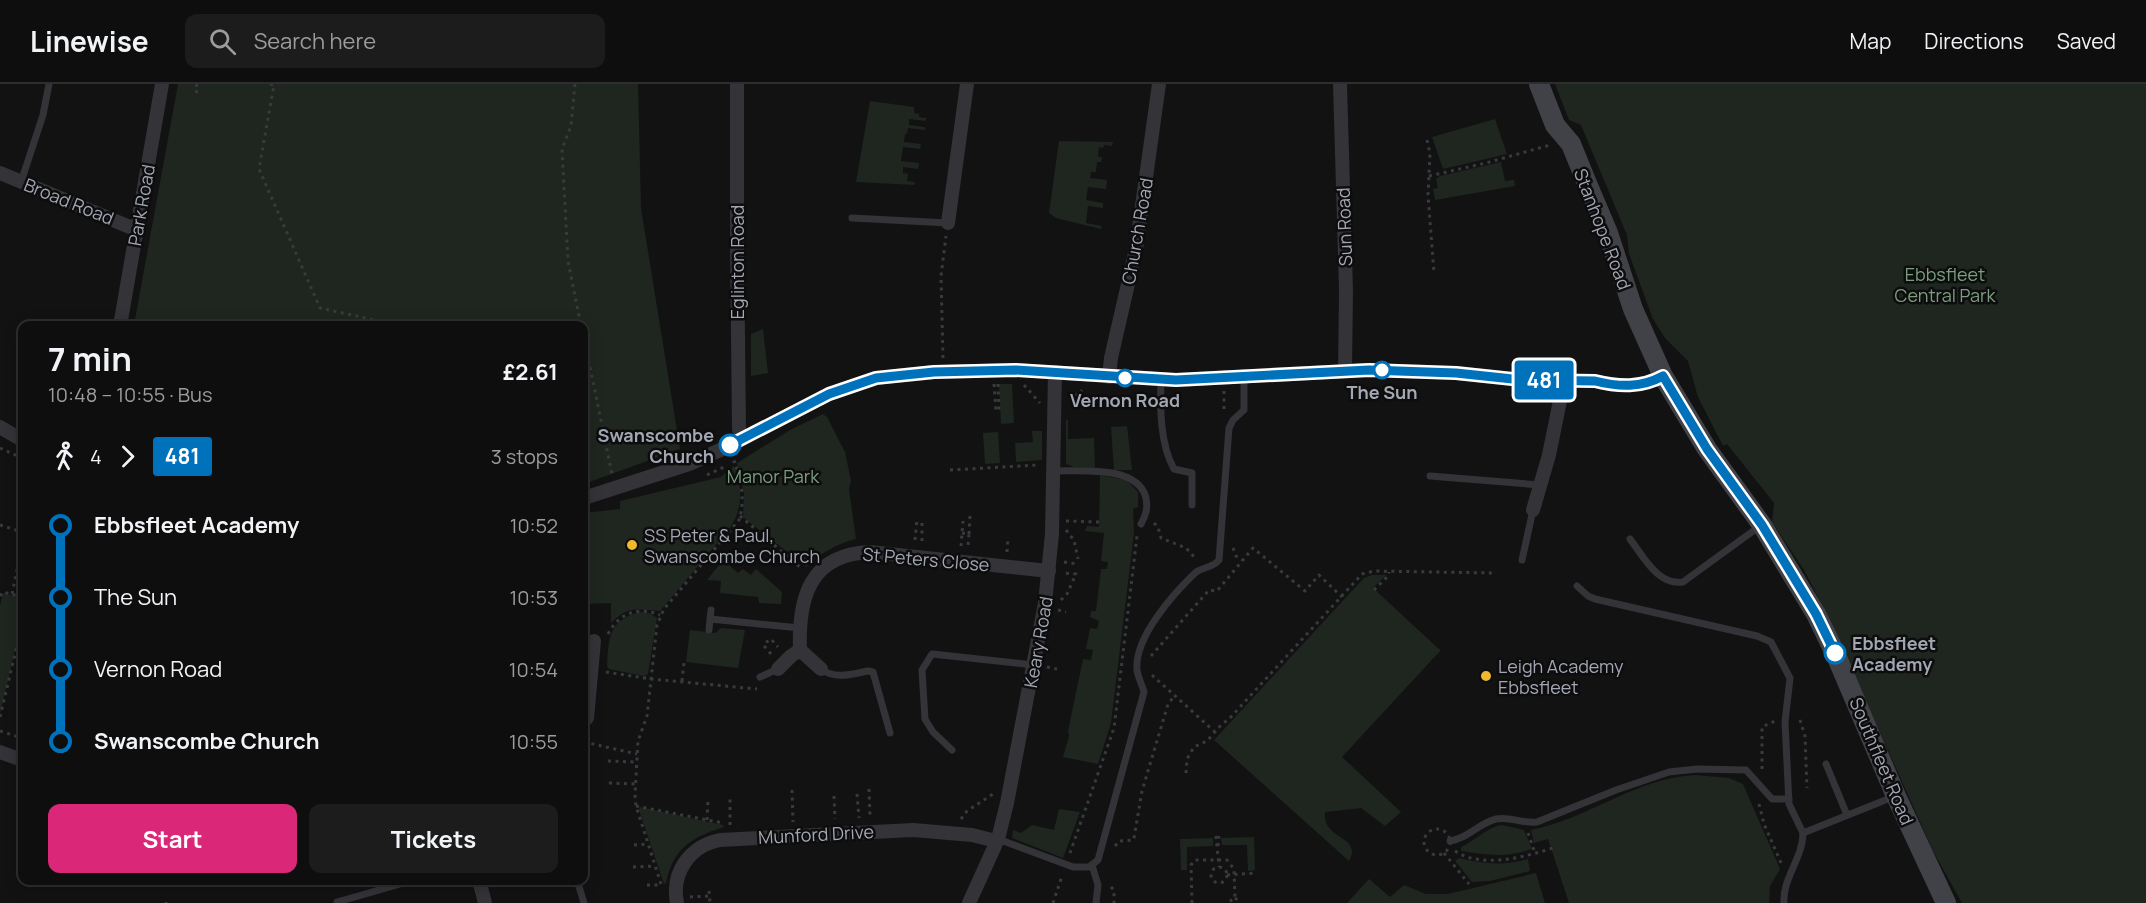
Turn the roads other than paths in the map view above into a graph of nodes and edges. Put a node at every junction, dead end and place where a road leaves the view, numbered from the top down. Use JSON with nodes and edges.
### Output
{"nodes":[{"id":1,"x":49,"y":84,"type":"edge"},
{"id":2,"x":162,"y":84,"type":"edge"},
{"id":3,"x":737,"y":84,"type":"edge"},
{"id":4,"x":967,"y":84,"type":"edge"},
{"id":5,"x":1159,"y":84,"type":"edge"},
{"id":6,"x":1340,"y":84,"type":"edge"},
{"id":7,"x":1539,"y":84,"type":"edge"},
{"id":8,"x":0,"y":173,"type":"edge"},
{"id":9,"x":21,"y":182,"type":"junction"},
{"id":10,"x":852,"y":218,"type":"dead end"},
{"id":11,"x":946,"y":223,"type":"joint"},
{"id":12,"x":137,"y":230,"type":"junction"},
{"id":13,"x":121,"y":321,"type":"edge"},
{"id":14,"x":1346,"y":370,"type":"junction"},
{"id":15,"x":1055,"y":372,"type":"junction"},
{"id":16,"x":1663,"y":376,"type":"junction"},
{"id":17,"x":1109,"y":377,"type":"junction"},
{"id":18,"x":1161,"y":380,"type":"junction"},
{"id":19,"x":1564,"y":381,"type":"junction"},
{"id":20,"x":1244,"y":383,"type":"junction"},
{"id":21,"x":0,"y":427,"type":"edge"},
{"id":22,"x":18,"y":438,"type":"edge"},
{"id":23,"x":742,"y":439,"type":"junction"},
{"id":24,"x":1054,"y":468,"type":"junction"},
{"id":25,"x":1430,"y":476,"type":"dead end"},
{"id":26,"x":1540,"y":485,"type":"junction"},
{"id":27,"x":588,"y":497,"type":"edge"},
{"id":28,"x":1192,"y":505,"type":"dead end"},
{"id":29,"x":1533,"y":510,"type":"joint"},
{"id":30,"x":1143,"y":521,"type":"road end"},
{"id":31,"x":1762,"y":525,"type":"junction"},
{"id":32,"x":1630,"y":539,"type":"dead end"},
{"id":33,"x":1522,"y":560,"type":"dead end"},
{"id":34,"x":1053,"y":574,"type":"junction"},
{"id":35,"x":1577,"y":586,"type":"dead end"},
{"id":36,"x":711,"y":610,"type":"dead end"},
{"id":37,"x":710,"y":619,"type":"junction"},
{"id":38,"x":800,"y":628,"type":"junction"},
{"id":39,"x":709,"y":630,"type":"dead end"},
{"id":40,"x":593,"y":643,"type":"edge"},
{"id":41,"x":800,"y":650,"type":"junction"},
{"id":42,"x":776,"y":663,"type":"joint"},
{"id":43,"x":1034,"y":665,"type":"junction"},
{"id":44,"x":821,"y":669,"type":"joint"},
{"id":45,"x":760,"y":677,"type":"dead end"},
{"id":46,"x":588,"y":697,"type":"edge"},
{"id":47,"x":890,"y":733,"type":"dead end"},
{"id":48,"x":952,"y":750,"type":"dead end"},
{"id":49,"x":0,"y":752,"type":"edge"},
{"id":50,"x":18,"y":759,"type":"edge"},
{"id":51,"x":1826,"y":764,"type":"dead end"},
{"id":52,"x":1896,"y":796,"type":"junction"},
{"id":53,"x":1789,"y":799,"type":"junction"},
{"id":54,"x":1847,"y":815,"type":"junction"},
{"id":55,"x":1803,"y":833,"type":"junction"},
{"id":56,"x":997,"y":840,"type":"junction"},
{"id":57,"x":1449,"y":844,"type":"road end"},
{"id":58,"x":1092,"y":866,"type":"junction"},
{"id":59,"x":396,"y":885,"type":"edge"},
{"id":60,"x":480,"y":885,"type":"edge"},
{"id":61,"x":579,"y":885,"type":"edge"},
{"id":62,"x":682,"y":900,"type":"edge"},
{"id":63,"x":337,"y":902,"type":"edge"},
{"id":64,"x":485,"y":903,"type":"edge"},
{"id":65,"x":584,"y":903,"type":"edge"},
{"id":66,"x":969,"y":903,"type":"edge"},
{"id":67,"x":1096,"y":903,"type":"edge"},
{"id":68,"x":1784,"y":903,"type":"edge"},
{"id":69,"x":1946,"y":903,"type":"edge"}],
"edges":[{"from":1,"to":9,"type":"lane"},
{"from":2,"to":12,"type":"street","name":"Park Road"},
{"from":3,"to":23,"type":"street","name":"Eglinton Road"},
{"from":4,"to":11,"type":"street"},
{"from":5,"to":17,"type":"street","name":"Church Road"},
{"from":6,"to":14,"type":"street","name":"Sun Road"},
{"from":7,"to":16,"type":"main road","name":"Stanhope Road"},
{"from":8,"to":9,"type":"street","name":"Broad Road"},
{"from":9,"to":12,"type":"street","name":"Broad Road"},
{"from":10,"to":11,"type":"lane"},
{"from":12,"to":13,"type":"street","name":"Park Road"},
{"from":14,"to":19,"type":"street"},
{"from":14,"to":20,"type":"street"},
{"from":15,"to":17,"type":"street"},
{"from":15,"to":23,"type":"street"},
{"from":15,"to":24,"type":"street","name":"Keary Road"},
{"from":16,"to":19,"type":"street"},
{"from":16,"to":31,"type":"main road","name":"Southfleet Road"},
{"from":17,"to":18,"type":"street"},
{"from":18,"to":20,"type":"street"},
{"from":18,"to":28,"type":"lane"},
{"from":19,"to":26,"type":"street"},
{"from":20,"to":58,"type":"lane"},
{"from":21,"to":22,"type":"street"},
{"from":23,"to":27,"type":"street"},
{"from":24,"to":30,"type":"lane"},
{"from":24,"to":34,"type":"street","name":"Keary Road"},
{"from":25,"to":26,"type":"lane"},
{"from":26,"to":29,"type":"street"},
{"from":29,"to":33,"type":"lane"},
{"from":31,"to":32,"type":"lane"},
{"from":31,"to":52,"type":"main road","name":"Southfleet Road"},
{"from":34,"to":38,"type":"street","name":"St Peters Close"},
{"from":34,"to":43,"type":"street","name":"Keary Road"},
{"from":35,"to":53,"type":"lane"},
{"from":36,"to":37,"type":"lane"},
{"from":37,"to":38,"type":"lane"},
{"from":37,"to":39,"type":"lane"},
{"from":38,"to":41,"type":"street","name":"St Peters Close"},
{"from":40,"to":46,"type":"street"},
{"from":41,"to":42,"type":"street"},
{"from":41,"to":44,"type":"street"},
{"from":42,"to":45,"type":"lane"},
{"from":43,"to":48,"type":"lane"},
{"from":43,"to":56,"type":"street","name":"Keary Road"},
{"from":44,"to":47,"type":"lane"},
{"from":49,"to":50,"type":"street"},
{"from":51,"to":54,"type":"lane"},
{"from":52,"to":54,"type":"lane"},
{"from":52,"to":69,"type":"main road","name":"Southfleet Road"},
{"from":53,"to":55,"type":"lane"},
{"from":53,"to":57,"type":"lane"},
{"from":54,"to":55,"type":"lane"},
{"from":55,"to":68,"type":"lane"},
{"from":56,"to":58,"type":"lane"},
{"from":56,"to":62,"type":"street","name":"Munford Drive"},
{"from":56,"to":66,"type":"street","name":"Keary Road"},
{"from":58,"to":67,"type":"lane"},
{"from":59,"to":63,"type":"lane"},
{"from":60,"to":64,"type":"street"},
{"from":61,"to":65,"type":"lane"}]}
